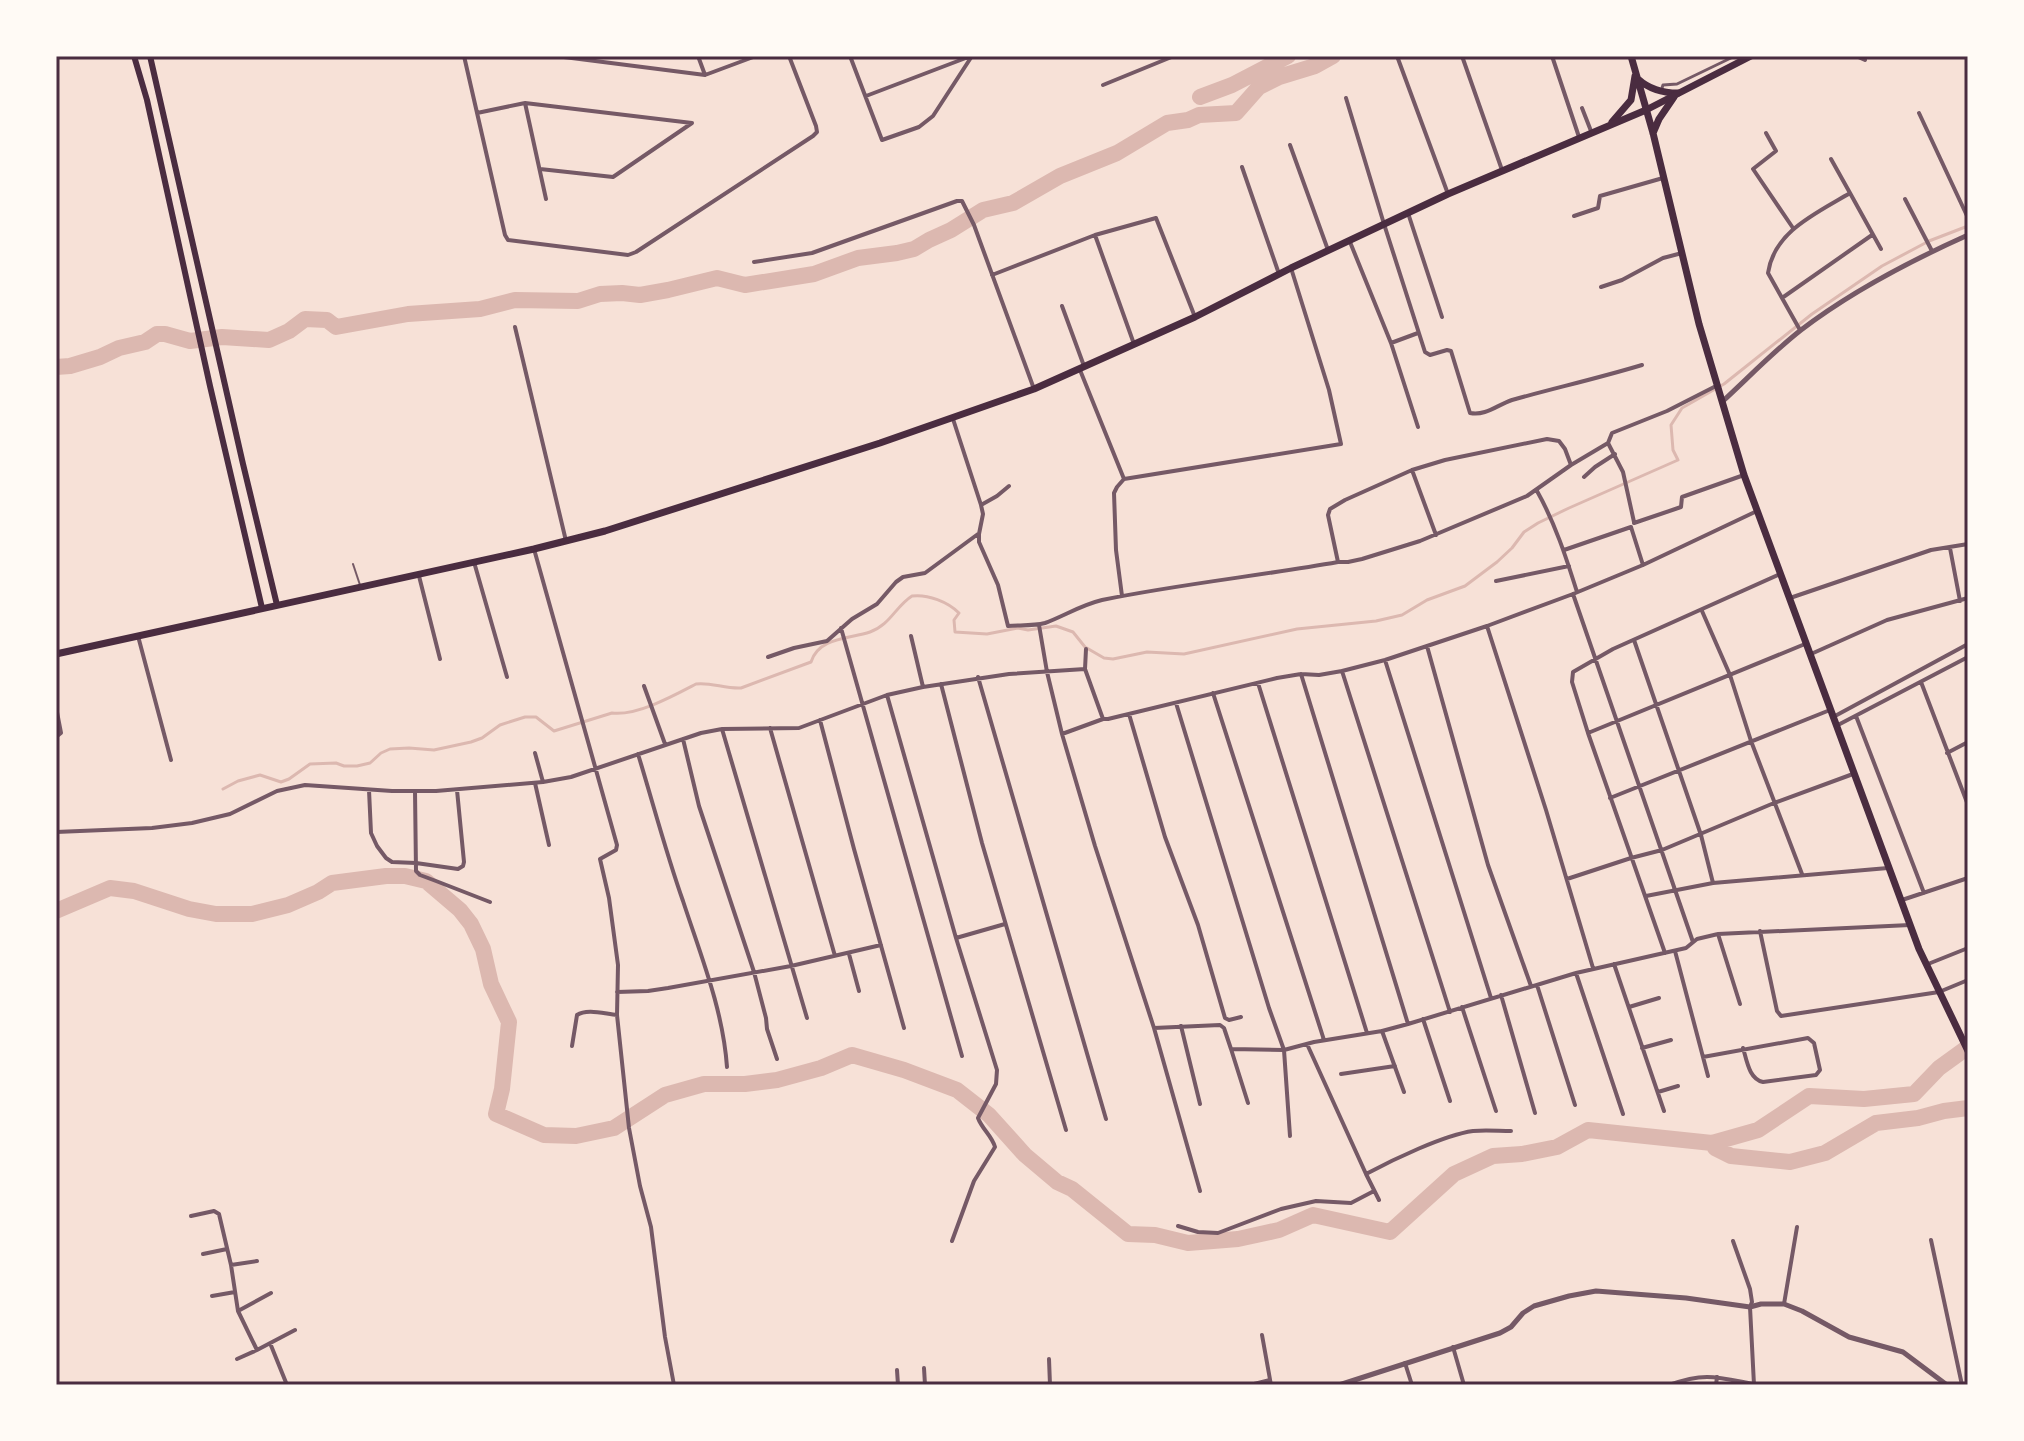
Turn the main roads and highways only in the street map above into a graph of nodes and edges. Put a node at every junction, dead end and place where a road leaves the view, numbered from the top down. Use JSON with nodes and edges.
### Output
{"nodes":[{"id":1,"x":134,"y":56,"type":"edge"},
{"id":2,"x":150,"y":56,"type":"edge"},
{"id":3,"x":1631,"y":56,"type":"edge"},
{"id":4,"x":1751,"y":56,"type":"edge"},
{"id":5,"x":1636,"y":74,"type":"junction"},
{"id":6,"x":1678,"y":94,"type":"junction"},
{"id":7,"x":1646,"y":110,"type":"junction"},
{"id":8,"x":1612,"y":122,"type":"junction"},
{"id":9,"x":1653,"y":133,"type":"junction"},
{"id":10,"x":277,"y":605,"type":"junction"},
{"id":11,"x":262,"y":608,"type":"junction"},
{"id":12,"x":56,"y":654,"type":"edge"},
{"id":13,"x":1968,"y":1051,"type":"edge"}],
"edges":[{"from":1,"to":11,"type":"main road"},
{"from":2,"to":10,"type":"main road"},
{"from":3,"to":5,"type":"main road"},
{"from":4,"to":6,"type":"main road"},
{"from":5,"to":6,"type":"main road"},
{"from":5,"to":7,"type":"main road"},
{"from":5,"to":8,"type":"main road"},
{"from":6,"to":7,"type":"main road"},
{"from":6,"to":9,"type":"main road"},
{"from":7,"to":8,"type":"main road"},
{"from":7,"to":9,"type":"main road"},
{"from":8,"to":10,"type":"main road"},
{"from":9,"to":13,"type":"main road"},
{"from":10,"to":11,"type":"main road"},
{"from":11,"to":12,"type":"main road"}]}
